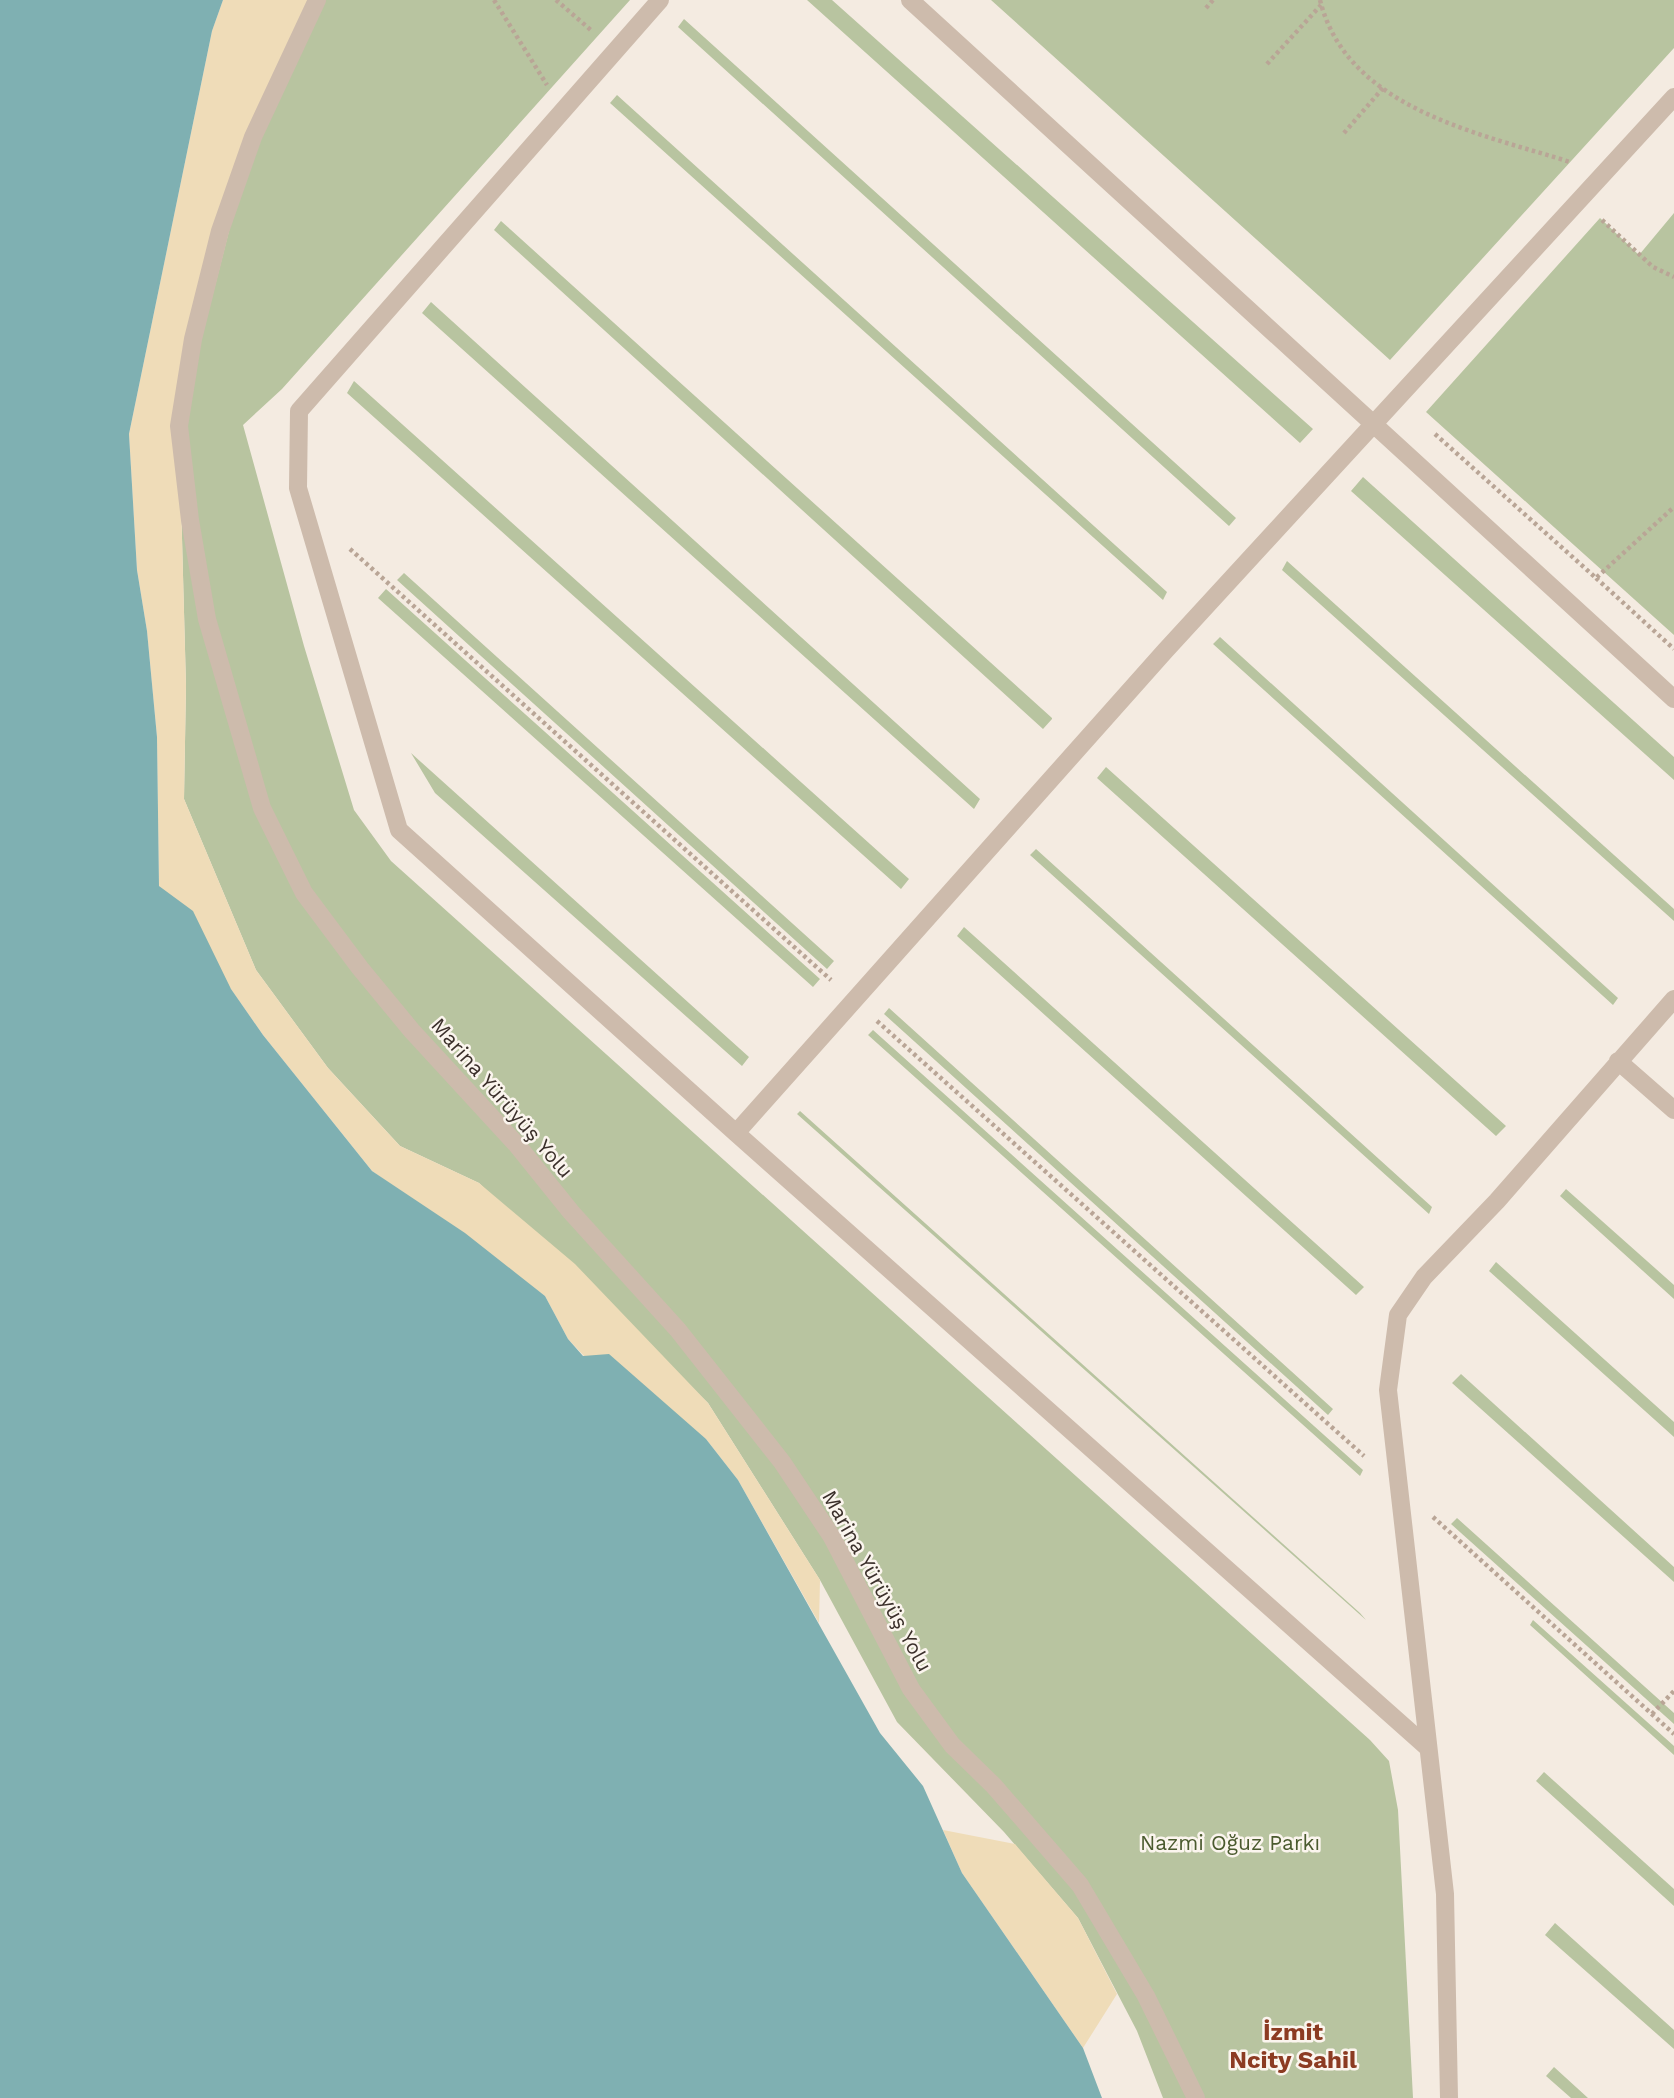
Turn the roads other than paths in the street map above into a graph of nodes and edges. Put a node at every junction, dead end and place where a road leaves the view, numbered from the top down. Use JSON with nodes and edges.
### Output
{"nodes":[{"id":1,"x":317,"y":0,"type":"edge"},
{"id":2,"x":660,"y":0,"type":"edge"},
{"id":3,"x":909,"y":0,"type":"edge"},
{"id":4,"x":1674,"y":97,"type":"edge"},
{"id":5,"x":1373,"y":426,"type":"junction"},
{"id":6,"x":1674,"y":699,"type":"edge"},
{"id":7,"x":1674,"y":999,"type":"edge"},
{"id":8,"x":1618,"y":1061,"type":"junction"},
{"id":9,"x":1674,"y":1110,"type":"edge"},
{"id":10,"x":736,"y":1133,"type":"junction"},
{"id":11,"x":1427,"y":1747,"type":"junction"},
{"id":12,"x":1196,"y":2098,"type":"edge"},
{"id":13,"x":1449,"y":2098,"type":"edge"}],
"edges":[{"from":1,"to":12,"type":"street","name":"Marina Yürüyüş Yolu"},
{"from":2,"to":10,"type":"street"},
{"from":3,"to":5,"type":"street"},
{"from":4,"to":5,"type":"street"},
{"from":5,"to":6,"type":"street"},
{"from":5,"to":10,"type":"street"},
{"from":7,"to":8,"type":"street"},
{"from":8,"to":9,"type":"street"},
{"from":8,"to":11,"type":"street"},
{"from":10,"to":11,"type":"street"},
{"from":11,"to":13,"type":"street"}]}
